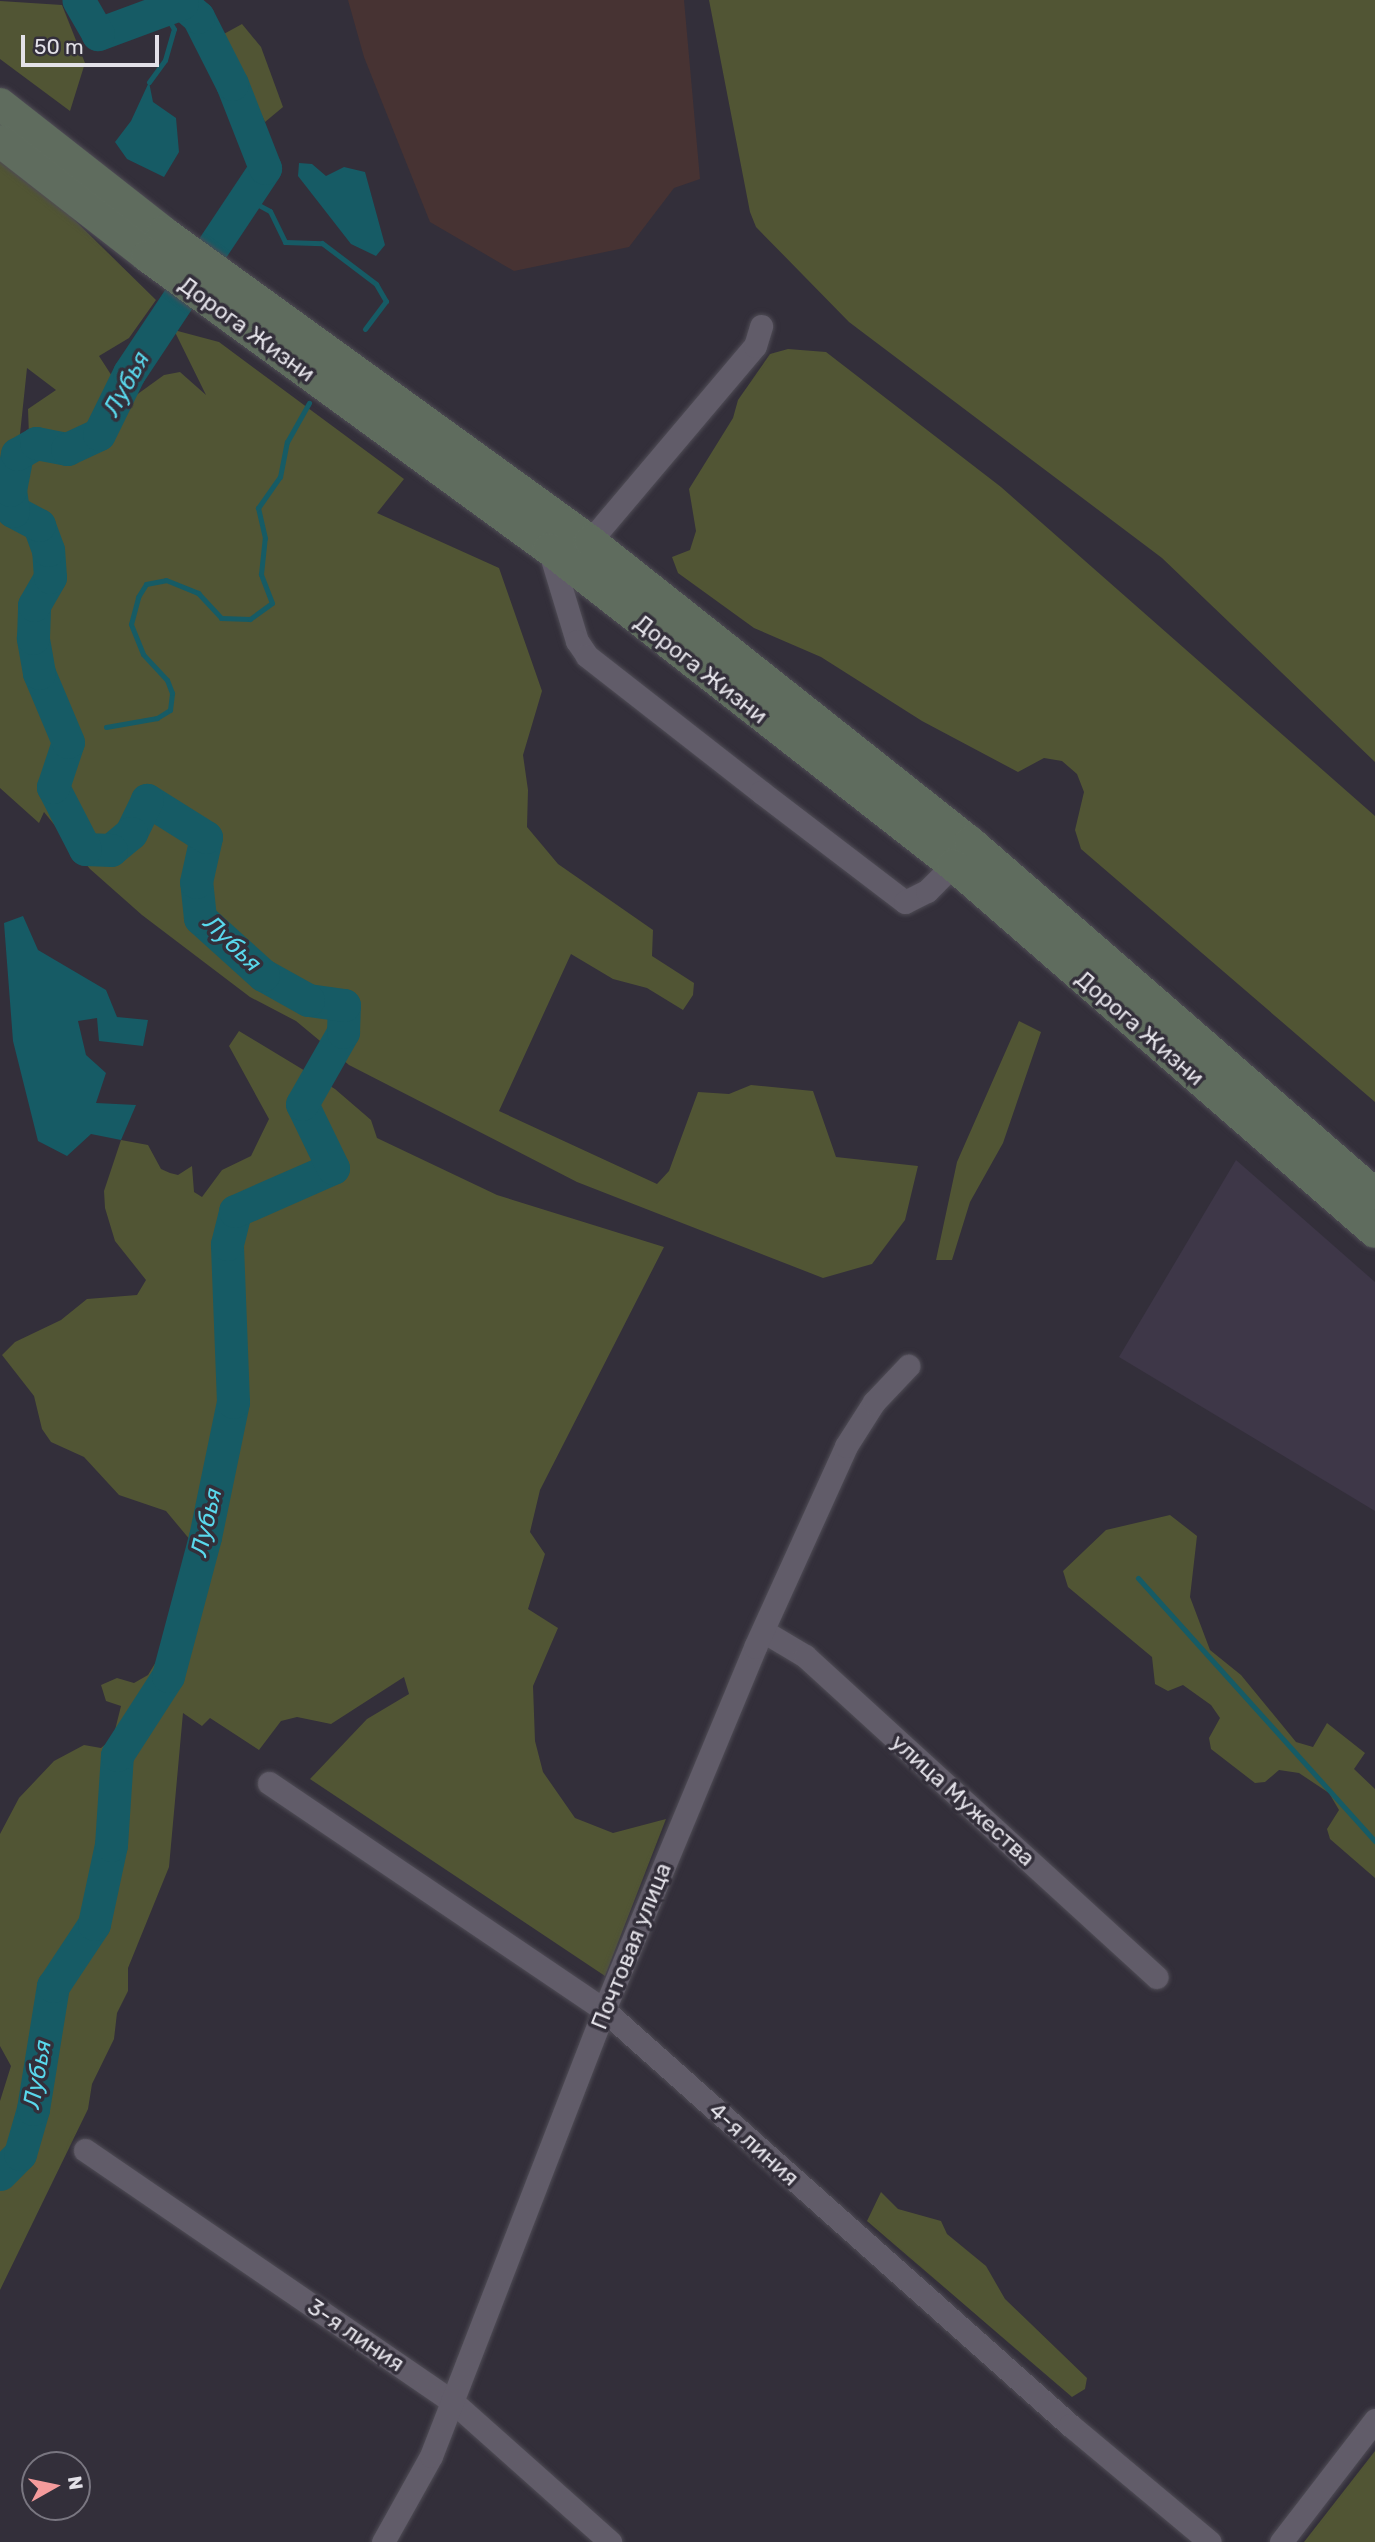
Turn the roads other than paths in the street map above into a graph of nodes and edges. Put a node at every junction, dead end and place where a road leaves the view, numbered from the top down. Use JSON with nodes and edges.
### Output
{"nodes":[{"id":1,"x":0,"y":104,"type":"edge"},
{"id":2,"x":0,"y":141,"type":"edge"},
{"id":3,"x":155,"y":244,"type":"junction"},
{"id":4,"x":227,"y":297,"type":"junction"},
{"id":5,"x":761,"y":327,"type":"dead end"},
{"id":6,"x":590,"y":541,"type":"junction"},
{"id":7,"x":549,"y":549,"type":"junction"},
{"id":8,"x":953,"y":865,"type":"junction"},
{"id":9,"x":1375,"y":1194,"type":"edge"},
{"id":10,"x":1375,"y":1231,"type":"edge"},
{"id":11,"x":908,"y":1366,"type":"dead end"},
{"id":12,"x":762,"y":1631,"type":"junction"},
{"id":13,"x":270,"y":1783,"type":"dead end"},
{"id":14,"x":1157,"y":1977,"type":"dead end"},
{"id":15,"x":604,"y":2010,"type":"junction"},
{"id":16,"x":85,"y":2150,"type":"dead end"},
{"id":17,"x":452,"y":2401,"type":"junction"},
{"id":18,"x":1375,"y":2420,"type":"edge"},
{"id":19,"x":383,"y":2542,"type":"edge"},
{"id":20,"x":610,"y":2542,"type":"edge"},
{"id":21,"x":1210,"y":2542,"type":"edge"},
{"id":22,"x":1281,"y":2542,"type":"edge"}],
"edges":[{"from":1,"to":3,"type":"main road","name":"Дорога Жизни"},
{"from":2,"to":3,"type":"main road","name":"Дорога Жизни"},
{"from":3,"to":4,"type":"main road","name":"Дорога Жизни"},
{"from":4,"to":6,"type":"main road","name":"Дорога Жизни"},
{"from":4,"to":7,"type":"main road","name":"Дорога Жизни"},
{"from":5,"to":6,"type":"street"},
{"from":6,"to":9,"type":"main road","name":"Дорога Жизни"},
{"from":7,"to":8,"type":"main road","name":"Дорога Жизни"},
{"from":7,"to":8,"type":"street"},
{"from":8,"to":10,"type":"main road","name":"Дорога Жизни"},
{"from":11,"to":12,"type":"street","name":"Почтовая улица"},
{"from":12,"to":14,"type":"street","name":"улица Мужества"},
{"from":12,"to":15,"type":"street","name":"Почтовая улица"},
{"from":13,"to":15,"type":"street","name":"4-я линия"},
{"from":15,"to":17,"type":"street","name":"Почтовая улица"},
{"from":15,"to":21,"type":"street","name":"4-я линия"},
{"from":16,"to":17,"type":"street","name":"3-я линия"},
{"from":17,"to":19,"type":"street","name":"Почтовая улица"},
{"from":17,"to":20,"type":"street","name":"3-я линия"},
{"from":18,"to":22,"type":"street"}]}
